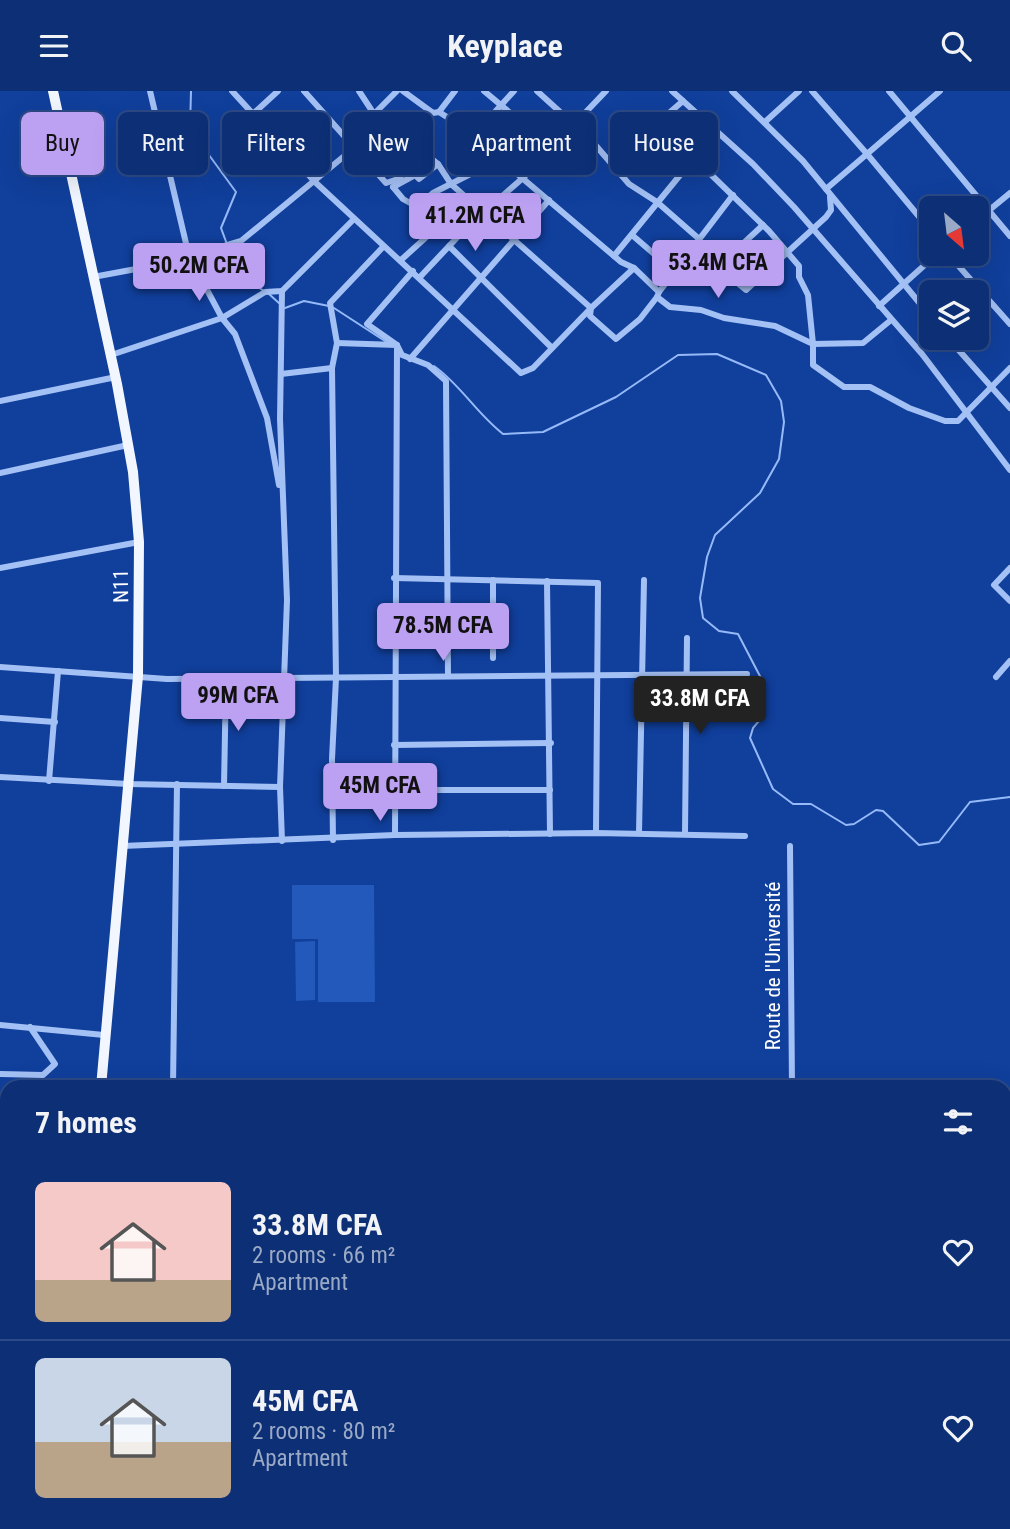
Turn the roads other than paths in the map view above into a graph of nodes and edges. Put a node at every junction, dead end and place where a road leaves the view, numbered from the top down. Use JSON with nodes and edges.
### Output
{"nodes":[{"id":1,"x":53,"y":91,"type":"edge"},
{"id":2,"x":150,"y":91,"type":"edge"},
{"id":3,"x":232,"y":91,"type":"edge"},
{"id":4,"x":278,"y":91,"type":"edge"},
{"id":5,"x":304,"y":91,"type":"edge"},
{"id":6,"x":359,"y":91,"type":"edge"},
{"id":7,"x":397,"y":91,"type":"edge"},
{"id":8,"x":403,"y":91,"type":"edge"},
{"id":9,"x":455,"y":91,"type":"edge"},
{"id":10,"x":484,"y":91,"type":"edge"},
{"id":11,"x":513,"y":91,"type":"edge"},
{"id":12,"x":537,"y":91,"type":"edge"},
{"id":13,"x":606,"y":91,"type":"edge"},
{"id":14,"x":672,"y":91,"type":"edge"},
{"id":15,"x":732,"y":91,"type":"edge"},
{"id":16,"x":799,"y":91,"type":"edge"},
{"id":17,"x":812,"y":91,"type":"edge"},
{"id":18,"x":889,"y":91,"type":"edge"},
{"id":19,"x":940,"y":91,"type":"edge"},
{"id":20,"x":682,"y":101,"type":"junction"},
{"id":21,"x":501,"y":104,"type":"junction"},
{"id":22,"x":253,"y":112,"type":"edge"},
{"id":23,"x":255,"y":112,"type":"edge"},
{"id":24,"x":373,"y":112,"type":"edge"},
{"id":25,"x":376,"y":112,"type":"edge"},
{"id":26,"x":439,"y":112,"type":"junction"},
{"id":27,"x":494,"y":112,"type":"edge"},
{"id":28,"x":510,"y":112,"type":"edge"},
{"id":29,"x":559,"y":112,"type":"edge"},
{"id":30,"x":586,"y":112,"type":"edge"},
{"id":31,"x":669,"y":112,"type":"edge"},
{"id":32,"x":911,"y":117,"type":"junction"},
{"id":33,"x":447,"y":118,"type":"edge"},
{"id":34,"x":766,"y":121,"type":"junction"},
{"id":35,"x":344,"y":137,"type":"edge"},
{"id":36,"x":596,"y":147,"type":"edge"},
{"id":37,"x":867,"y":154,"type":"junction"},
{"id":38,"x":344,"y":157,"type":"edge"},
{"id":39,"x":433,"y":160,"type":"edge"},
{"id":40,"x":610,"y":160,"type":"edge"},
{"id":41,"x":438,"y":164,"type":"junction"},
{"id":42,"x":309,"y":175,"type":"edge"},
{"id":43,"x":379,"y":175,"type":"edge"},
{"id":44,"x":401,"y":175,"type":"edge"},
{"id":45,"x":469,"y":175,"type":"edge"},
{"id":46,"x":521,"y":175,"type":"edge"},
{"id":47,"x":622,"y":175,"type":"edge"},
{"id":48,"x":524,"y":177,"type":"junction"},
{"id":49,"x":398,"y":179,"type":"junction"},
{"id":50,"x":315,"y":182,"type":"junction"},
{"id":51,"x":451,"y":184,"type":"junction"},
{"id":52,"x":393,"y":187,"type":"junction"},
{"id":53,"x":826,"y":189,"type":"junction"},
{"id":54,"x":1010,"y":193,"type":"edge"},
{"id":55,"x":733,"y":195,"type":"junction"},
{"id":56,"x":977,"y":196,"type":"edge"},
{"id":57,"x":549,"y":200,"type":"junction"},
{"id":58,"x":657,"y":202,"type":"junction"},
{"id":59,"x":989,"y":211,"type":"joint"},
{"id":60,"x":484,"y":212,"type":"junction"},
{"id":61,"x":919,"y":217,"type":"edge"},
{"id":62,"x":354,"y":219,"type":"junction"},
{"id":63,"x":763,"y":225,"type":"junction"},
{"id":64,"x":433,"y":230,"type":"dead end"},
{"id":65,"x":813,"y":231,"type":"junction"},
{"id":66,"x":632,"y":235,"type":"junction"},
{"id":67,"x":1010,"y":236,"type":"edge"},
{"id":68,"x":698,"y":238,"type":"junction"},
{"id":69,"x":516,"y":240,"type":"junction"},
{"id":70,"x":449,"y":246,"type":"junction"},
{"id":71,"x":383,"y":247,"type":"junction"},
{"id":72,"x":690,"y":250,"type":"junction"},
{"id":73,"x":789,"y":254,"type":"junction"},
{"id":74,"x":189,"y":256,"type":"junction"},
{"id":75,"x":614,"y":256,"type":"junction"},
{"id":76,"x":401,"y":260,"type":"junction"},
{"id":77,"x":923,"y":266,"type":"edge"},
{"id":78,"x":959,"y":266,"type":"edge"},
{"id":79,"x":718,"y":267,"type":"junction"},
{"id":80,"x":634,"y":268,"type":"junction"},
{"id":81,"x":413,"y":271,"type":"junction"},
{"id":82,"x":675,"y":272,"type":"junction"},
{"id":83,"x":93,"y":277,"type":"junction"},
{"id":84,"x":420,"y":277,"type":"junction"},
{"id":85,"x":481,"y":280,"type":"junction"},
{"id":86,"x":904,"y":283,"type":"junction"},
{"id":87,"x":282,"y":291,"type":"junction"},
{"id":88,"x":658,"y":295,"type":"junction"},
{"id":89,"x":919,"y":302,"type":"edge"},
{"id":90,"x":879,"y":306,"type":"junction"},
{"id":91,"x":591,"y":308,"type":"junction"},
{"id":92,"x":454,"y":309,"type":"junction"},
{"id":93,"x":222,"y":318,"type":"junction"},
{"id":94,"x":891,"y":320,"type":"junction"},
{"id":95,"x":1010,"y":324,"type":"edge"},
{"id":96,"x":337,"y":343,"type":"junction"},
{"id":97,"x":813,"y":344,"type":"junction"},
{"id":98,"x":397,"y":345,"type":"junction"},
{"id":99,"x":552,"y":348,"type":"junction"},
{"id":100,"x":958,"y":350,"type":"edge"},
{"id":101,"x":111,"y":355,"type":"junction"},
{"id":102,"x":410,"y":359,"type":"junction"},
{"id":103,"x":332,"y":368,"type":"junction"},
{"id":104,"x":1010,"y":368,"type":"edge"},
{"id":105,"x":281,"y":374,"type":"junction"},
{"id":106,"x":116,"y":377,"type":"junction"},
{"id":107,"x":990,"y":389,"type":"junction"},
{"id":108,"x":0,"y":401,"type":"edge"},
{"id":109,"x":1010,"y":408,"type":"edge"},
{"id":110,"x":968,"y":412,"type":"junction"},
{"id":111,"x":128,"y":446,"type":"junction"},
{"id":112,"x":1010,"y":470,"type":"edge"},
{"id":113,"x":0,"y":473,"type":"edge"},
{"id":114,"x":283,"y":506,"type":"junction"},
{"id":115,"x":139,"y":541,"type":"junction"},
{"id":116,"x":0,"y":568,"type":"edge"},
{"id":117,"x":1010,"y":568,"type":"edge"},
{"id":118,"x":394,"y":577,"type":"junction"},
{"id":119,"x":449,"y":579,"type":"junction"},
{"id":120,"x":493,"y":580,"type":"junction"},
{"id":121,"x":644,"y":580,"type":"dead end"},
{"id":122,"x":547,"y":581,"type":"junction"},
{"id":123,"x":1010,"y":601,"type":"edge"},
{"id":124,"x":687,"y":638,"type":"dead end"},
{"id":125,"x":493,"y":658,"type":"dead end"},
{"id":126,"x":1010,"y":661,"type":"edge"},
{"id":127,"x":0,"y":667,"type":"edge"},
{"id":128,"x":58,"y":671,"type":"junction"},
{"id":129,"x":597,"y":673,"type":"junction"},
{"id":130,"x":643,"y":673,"type":"junction"},
{"id":131,"x":747,"y":674,"type":"dead end"},
{"id":132,"x":550,"y":675,"type":"junction"},
{"id":133,"x":138,"y":676,"type":"junction"},
{"id":134,"x":447,"y":676,"type":"junction"},
{"id":135,"x":688,"y":676,"type":"junction"},
{"id":136,"x":285,"y":677,"type":"junction"},
{"id":137,"x":996,"y":677,"type":"dead end"},
{"id":138,"x":336,"y":678,"type":"junction"},
{"id":139,"x":395,"y":678,"type":"junction"},
{"id":140,"x":226,"y":679,"type":"junction"},
{"id":141,"x":0,"y":718,"type":"edge"},
{"id":142,"x":55,"y":722,"type":"junction"},
{"id":143,"x":551,"y":743,"type":"junction"},
{"id":144,"x":394,"y":745,"type":"junction"},
{"id":145,"x":0,"y":777,"type":"edge"},
{"id":146,"x":49,"y":781,"type":"junction"},
{"id":147,"x":128,"y":784,"type":"junction"},
{"id":148,"x":177,"y":784,"type":"junction"},
{"id":149,"x":223,"y":786,"type":"junction"},
{"id":150,"x":280,"y":787,"type":"junction"},
{"id":151,"x":393,"y":790,"type":"junction"},
{"id":152,"x":550,"y":790,"type":"junction"},
{"id":153,"x":596,"y":833,"type":"junction"},
{"id":154,"x":639,"y":833,"type":"junction"},
{"id":155,"x":550,"y":834,"type":"junction"},
{"id":156,"x":685,"y":834,"type":"junction"},
{"id":157,"x":395,"y":835,"type":"junction"},
{"id":158,"x":745,"y":836,"type":"dead end"},
{"id":159,"x":333,"y":840,"type":"junction"},
{"id":160,"x":282,"y":841,"type":"junction"},
{"id":161,"x":122,"y":846,"type":"junction"},
{"id":162,"x":176,"y":846,"type":"junction"},
{"id":163,"x":790,"y":846,"type":"dead end"},
{"id":164,"x":0,"y":1025,"type":"edge"},
{"id":165,"x":30,"y":1027,"type":"junction"},
{"id":166,"x":104,"y":1035,"type":"junction"},
{"id":167,"x":0,"y":1074,"type":"edge"},
{"id":168,"x":31,"y":1077,"type":"junction"},
{"id":169,"x":31,"y":1080,"type":"edge"},
{"id":170,"x":101,"y":1080,"type":"edge"},
{"id":171,"x":173,"y":1080,"type":"edge"},
{"id":172,"x":792,"y":1080,"type":"edge"}],
"edges":[{"from":1,"to":83,"type":"main road","name":"N11"},
{"from":2,"to":74,"type":"street"},
{"from":3,"to":22,"type":"street"},
{"from":4,"to":23,"type":"street"},
{"from":5,"to":35,"type":"street"},
{"from":6,"to":24,"type":"street"},
{"from":7,"to":25,"type":"street"},
{"from":8,"to":26,"type":"street"},
{"from":9,"to":26,"type":"street"},
{"from":10,"to":21,"type":"street"},
{"from":11,"to":21,"type":"street"},
{"from":12,"to":29,"type":"street"},
{"from":13,"to":30,"type":"street"},
{"from":14,"to":20,"type":"street"},
{"from":15,"to":34,"type":"street"},
{"from":16,"to":34,"type":"street"},
{"from":17,"to":37,"type":"street"},
{"from":18,"to":32,"type":"street"},
{"from":19,"to":32,"type":"street"},
{"from":20,"to":31,"type":"street"},
{"from":20,"to":65,"type":"street"},
{"from":21,"to":27,"type":"street"},
{"from":21,"to":28,"type":"street"},
{"from":26,"to":33,"type":"street"},
{"from":32,"to":37,"type":"street"},
{"from":32,"to":56,"type":"street"},
{"from":34,"to":53,"type":"street"},
{"from":36,"to":40,"type":"street"},
{"from":37,"to":53,"type":"street"},
{"from":37,"to":61,"type":"street"},
{"from":38,"to":50,"type":"street"},
{"from":39,"to":41,"type":"street"},
{"from":41,"to":51,"type":"street"},
{"from":41,"to":52,"type":"street"},
{"from":42,"to":50,"type":"street"},
{"from":43,"to":49,"type":"street"},
{"from":44,"to":49,"type":"street"},
{"from":45,"to":51,"type":"street"},
{"from":46,"to":48,"type":"street"},
{"from":47,"to":58,"type":"street"},
{"from":48,"to":57,"type":"street"},
{"from":48,"to":60,"type":"street"},
{"from":49,"to":52,"type":"street"},
{"from":50,"to":62,"type":"street"},
{"from":50,"to":74,"type":"street"},
{"from":51,"to":52,"type":"street"},
{"from":51,"to":60,"type":"street"},
{"from":53,"to":65,"type":"street"},
{"from":53,"to":86,"type":"street"},
{"from":54,"to":59,"type":"street"},
{"from":55,"to":58,"type":"street"},
{"from":55,"to":63,"type":"street"},
{"from":55,"to":68,"type":"street"},
{"from":57,"to":69,"type":"street"},
{"from":57,"to":75,"type":"street"},
{"from":58,"to":66,"type":"street"},
{"from":58,"to":68,"type":"street"},
{"from":59,"to":67,"type":"street"},
{"from":60,"to":69,"type":"street"},
{"from":60,"to":70,"type":"street"},
{"from":62,"to":71,"type":"street"},
{"from":62,"to":87,"type":"street"},
{"from":63,"to":73,"type":"street"},
{"from":63,"to":79,"type":"street"},
{"from":64,"to":76,"type":"street"},
{"from":65,"to":73,"type":"street"},
{"from":65,"to":90,"type":"street"},
{"from":66,"to":75,"type":"street"},
{"from":66,"to":82,"type":"street"},
{"from":68,"to":72,"type":"street"},
{"from":69,"to":85,"type":"street"},
{"from":69,"to":91,"type":"street"},
{"from":70,"to":84,"type":"street"},
{"from":70,"to":85,"type":"street"},
{"from":71,"to":76,"type":"street"},
{"from":71,"to":96,"type":"street"},
{"from":72,"to":79,"type":"street"},
{"from":72,"to":82,"type":"street"},
{"from":73,"to":79,"type":"street"},
{"from":73,"to":97,"type":"street"},
{"from":74,"to":83,"type":"street"},
{"from":74,"to":93,"type":"street"},
{"from":75,"to":80,"type":"street"},
{"from":76,"to":81,"type":"street"},
{"from":77,"to":86,"type":"street"},
{"from":78,"to":95,"type":"street"},
{"from":80,"to":88,"type":"street"},
{"from":80,"to":91,"type":"street"},
{"from":81,"to":84,"type":"street"},
{"from":81,"to":98,"type":"street"},
{"from":82,"to":88,"type":"street"},
{"from":83,"to":101,"type":"main road","name":"N11"},
{"from":84,"to":92,"type":"street"},
{"from":85,"to":92,"type":"street"},
{"from":85,"to":99,"type":"street"},
{"from":86,"to":89,"type":"street"},
{"from":86,"to":90,"type":"street"},
{"from":87,"to":93,"type":"street"},
{"from":87,"to":105,"type":"street"},
{"from":88,"to":91,"type":"street"},
{"from":88,"to":97,"type":"street"},
{"from":90,"to":94,"type":"street"},
{"from":91,"to":99,"type":"street"},
{"from":92,"to":99,"type":"street"},
{"from":92,"to":102,"type":"street"},
{"from":93,"to":101,"type":"street"},
{"from":93,"to":114,"type":"street"},
{"from":94,"to":97,"type":"street"},
{"from":94,"to":110,"type":"street"},
{"from":96,"to":98,"type":"street"},
{"from":96,"to":103,"type":"street"},
{"from":97,"to":110,"type":"street"},
{"from":98,"to":102,"type":"street"},
{"from":98,"to":118,"type":"street"},
{"from":100,"to":107,"type":"street"},
{"from":101,"to":106,"type":"main road","name":"N11"},
{"from":102,"to":119,"type":"street"},
{"from":103,"to":105,"type":"street"},
{"from":103,"to":138,"type":"street"},
{"from":104,"to":107,"type":"street"},
{"from":105,"to":114,"type":"street"},
{"from":106,"to":108,"type":"street"},
{"from":106,"to":111,"type":"main road","name":"N11"},
{"from":107,"to":109,"type":"street"},
{"from":107,"to":110,"type":"street"},
{"from":110,"to":112,"type":"street"},
{"from":111,"to":113,"type":"street"},
{"from":111,"to":115,"type":"main road","name":"N11"},
{"from":114,"to":136,"type":"street"},
{"from":115,"to":116,"type":"street"},
{"from":115,"to":133,"type":"main road","name":"N11"},
{"from":117,"to":123,"type":"street"},
{"from":118,"to":119,"type":"street"},
{"from":118,"to":139,"type":"street"},
{"from":119,"to":120,"type":"street"},
{"from":119,"to":134,"type":"street"},
{"from":120,"to":122,"type":"street"},
{"from":120,"to":125,"type":"street"},
{"from":121,"to":130,"type":"street"},
{"from":122,"to":129,"type":"street"},
{"from":122,"to":132,"type":"street"},
{"from":124,"to":135,"type":"street"},
{"from":126,"to":137,"type":"street"},
{"from":127,"to":128,"type":"street"},
{"from":128,"to":133,"type":"street"},
{"from":128,"to":142,"type":"street"},
{"from":129,"to":130,"type":"street"},
{"from":129,"to":132,"type":"street"},
{"from":129,"to":153,"type":"street"},
{"from":130,"to":135,"type":"street"},
{"from":130,"to":154,"type":"street"},
{"from":131,"to":135,"type":"street"},
{"from":132,"to":134,"type":"street"},
{"from":132,"to":143,"type":"street"},
{"from":133,"to":140,"type":"street"},
{"from":133,"to":147,"type":"main road","name":"N11"},
{"from":134,"to":139,"type":"street"},
{"from":135,"to":156,"type":"street"},
{"from":136,"to":138,"type":"street"},
{"from":136,"to":140,"type":"street"},
{"from":136,"to":150,"type":"street"},
{"from":138,"to":139,"type":"street"},
{"from":138,"to":159,"type":"street"},
{"from":139,"to":144,"type":"street"},
{"from":140,"to":149,"type":"street"},
{"from":141,"to":142,"type":"street"},
{"from":142,"to":146,"type":"street"},
{"from":143,"to":144,"type":"street"},
{"from":143,"to":152,"type":"street"},
{"from":144,"to":151,"type":"street"},
{"from":145,"to":146,"type":"street"},
{"from":146,"to":147,"type":"street"},
{"from":147,"to":148,"type":"street"},
{"from":147,"to":161,"type":"main road","name":"N11"},
{"from":148,"to":149,"type":"street"},
{"from":148,"to":162,"type":"street"},
{"from":149,"to":150,"type":"street"},
{"from":150,"to":160,"type":"street"},
{"from":151,"to":152,"type":"street"},
{"from":151,"to":157,"type":"street"},
{"from":152,"to":155,"type":"street"},
{"from":153,"to":154,"type":"street"},
{"from":153,"to":155,"type":"street"},
{"from":154,"to":156,"type":"street"},
{"from":155,"to":157,"type":"street"},
{"from":156,"to":158,"type":"street"},
{"from":157,"to":159,"type":"street"},
{"from":159,"to":160,"type":"street"},
{"from":160,"to":162,"type":"street"},
{"from":161,"to":162,"type":"street"},
{"from":161,"to":166,"type":"main road","name":"N11"},
{"from":162,"to":171,"type":"street"},
{"from":163,"to":172,"type":"street","name":"Route de l'Université"},
{"from":164,"to":165,"type":"street"},
{"from":165,"to":166,"type":"street"},
{"from":165,"to":168,"type":"street"},
{"from":166,"to":170,"type":"main road","name":"N11"},
{"from":167,"to":168,"type":"street"},
{"from":168,"to":169,"type":"street"}]}
